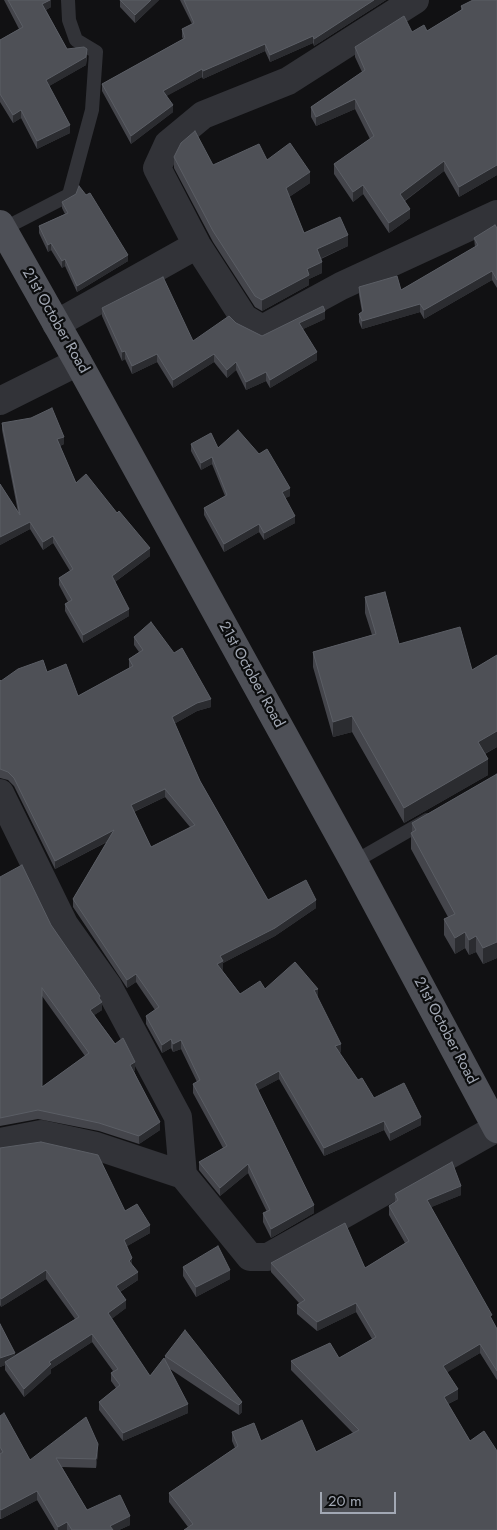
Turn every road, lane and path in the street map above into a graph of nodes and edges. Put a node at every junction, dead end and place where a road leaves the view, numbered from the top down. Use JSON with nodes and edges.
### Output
{"nodes":[{"id":1,"x":415,"y":0,"type":"edge"},
{"id":2,"x":70,"y":1,"type":"edge"},
{"id":3,"x":497,"y":214,"type":"edge"},
{"id":4,"x":1,"y":227,"type":"edge"},
{"id":5,"x":197,"y":245,"type":"junction"},
{"id":6,"x":56,"y":324,"type":"junction"},
{"id":7,"x":78,"y":362,"type":"junction"},
{"id":8,"x":0,"y":401,"type":"edge"},
{"id":9,"x":0,"y":793,"type":"edge"},
{"id":10,"x":438,"y":814,"type":"edge"},
{"id":11,"x":354,"y":862,"type":"junction"},
{"id":12,"x":497,"y":1129,"type":"edge"},
{"id":13,"x":0,"y":1142,"type":"edge"},
{"id":14,"x":183,"y":1175,"type":"junction"}],
"edges":[{"from":1,"to":5,"type":"street"},
{"from":2,"to":4,"type":"lane"},
{"from":3,"to":5,"type":"street"},
{"from":4,"to":6,"type":"main road","name":"21st October Road"},
{"from":5,"to":6,"type":"street"},
{"from":6,"to":7,"type":"main road","name":"21st October Road"},
{"from":7,"to":8,"type":"street"},
{"from":7,"to":11,"type":"main road","name":"21st October Road"},
{"from":9,"to":14,"type":"street"},
{"from":10,"to":11,"type":"lane"},
{"from":11,"to":12,"type":"main road","name":"21st October Road"},
{"from":12,"to":14,"type":"street"},
{"from":13,"to":14,"type":"street"}]}
